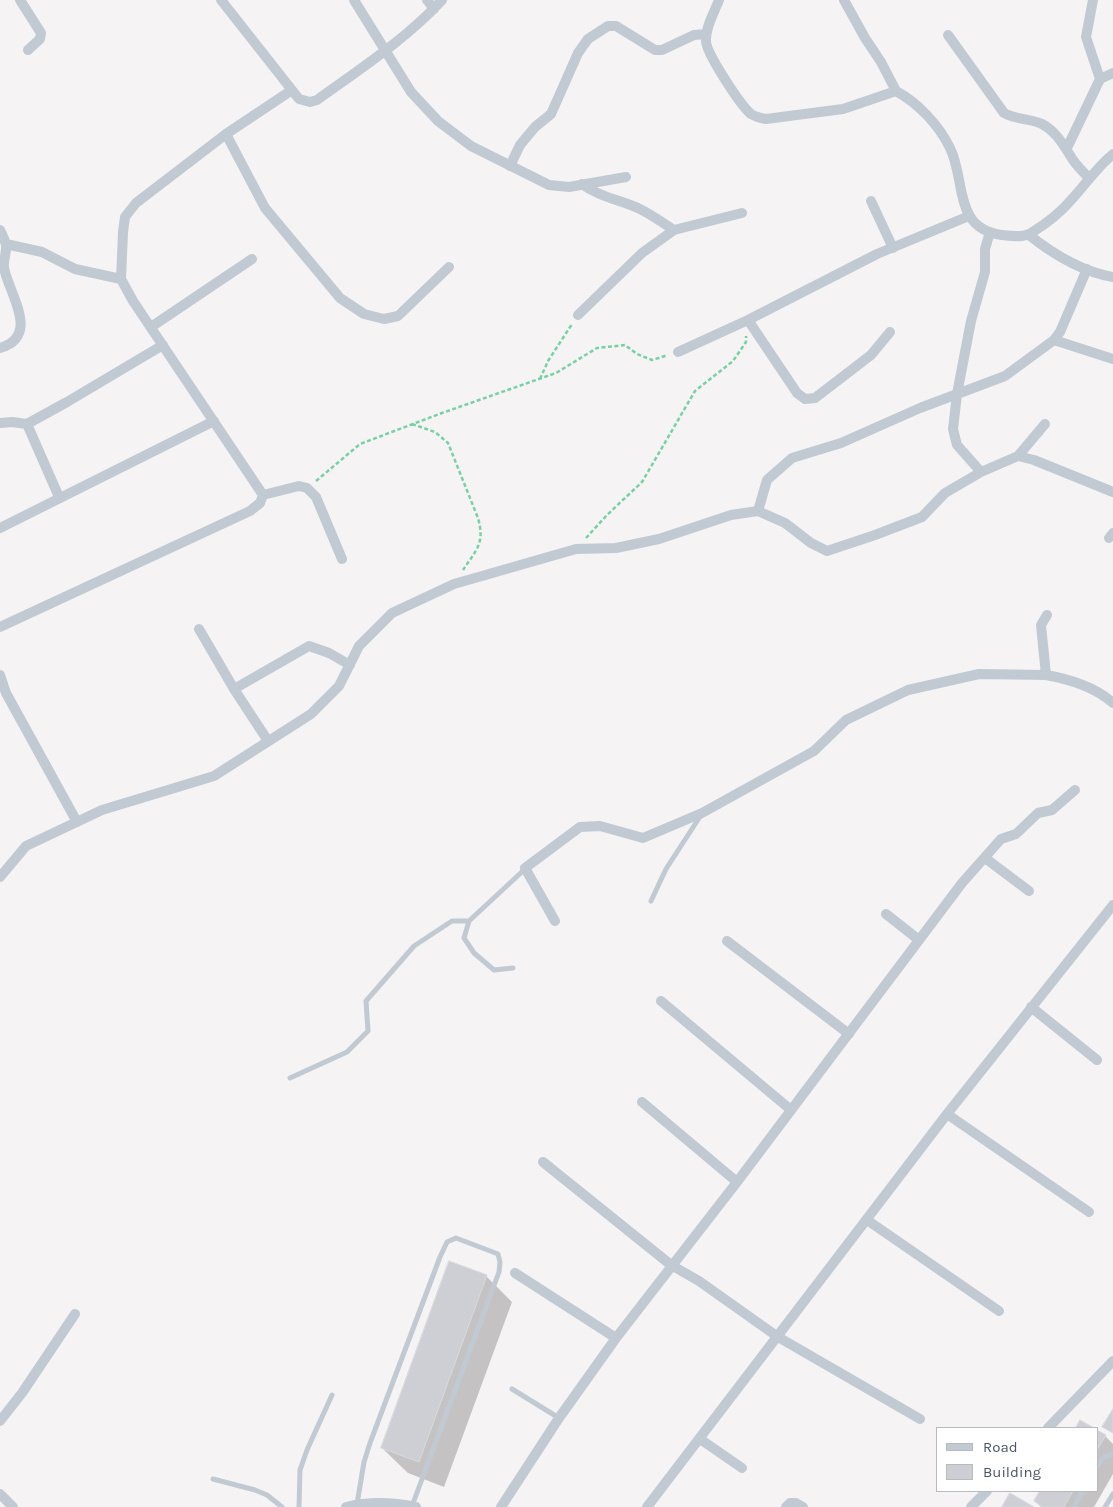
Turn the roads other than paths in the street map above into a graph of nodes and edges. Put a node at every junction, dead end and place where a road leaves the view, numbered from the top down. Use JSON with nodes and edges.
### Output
{"nodes":[{"id":1,"x":20,"y":0,"type":"edge"},
{"id":2,"x":221,"y":0,"type":"edge"},
{"id":3,"x":354,"y":0,"type":"edge"},
{"id":4,"x":427,"y":0,"type":"edge"},
{"id":5,"x":442,"y":0,"type":"edge"},
{"id":6,"x":718,"y":0,"type":"edge"},
{"id":7,"x":844,"y":0,"type":"edge"},
{"id":8,"x":1094,"y":0,"type":"edge"},
{"id":9,"x":434,"y":9,"type":"junction"},
{"id":10,"x":706,"y":34,"type":"junction"},
{"id":11,"x":948,"y":36,"type":"dead end"},
{"id":12,"x":28,"y":50,"type":"dead end"},
{"id":13,"x":385,"y":50,"type":"junction"},
{"id":14,"x":1113,"y":73,"type":"edge"},
{"id":15,"x":1100,"y":79,"type":"junction"},
{"id":16,"x":292,"y":90,"type":"junction"},
{"id":17,"x":896,"y":91,"type":"junction"},
{"id":18,"x":226,"y":134,"type":"junction"},
{"id":19,"x":1066,"y":148,"type":"junction"},
{"id":20,"x":1113,"y":154,"type":"edge"},
{"id":21,"x":510,"y":166,"type":"junction"},
{"id":22,"x":626,"y":177,"type":"dead end"},
{"id":23,"x":1089,"y":178,"type":"junction"},
{"id":24,"x":582,"y":184,"type":"junction"},
{"id":25,"x":871,"y":202,"type":"dead end"},
{"id":26,"x":742,"y":213,"type":"dead end"},
{"id":27,"x":969,"y":216,"type":"junction"},
{"id":28,"x":0,"y":230,"type":"edge"},
{"id":29,"x":674,"y":230,"type":"junction"},
{"id":30,"x":990,"y":232,"type":"junction"},
{"id":31,"x":1029,"y":235,"type":"junction"},
{"id":32,"x":6,"y":244,"type":"junction"},
{"id":33,"x":893,"y":248,"type":"junction"},
{"id":34,"x":252,"y":259,"type":"dead end"},
{"id":35,"x":449,"y":267,"type":"dead end"},
{"id":36,"x":1087,"y":269,"type":"junction"},
{"id":37,"x":1113,"y":277,"type":"edge"},
{"id":38,"x":121,"y":279,"type":"junction"},
{"id":39,"x":578,"y":315,"type":"road end"},
{"id":40,"x":748,"y":320,"type":"junction"},
{"id":41,"x":151,"y":327,"type":"junction"},
{"id":42,"x":890,"y":332,"type":"dead end"},
{"id":43,"x":1054,"y":340,"type":"junction"},
{"id":44,"x":163,"y":345,"type":"junction"},
{"id":45,"x":0,"y":348,"type":"edge"},
{"id":46,"x":678,"y":352,"type":"road end"},
{"id":47,"x":1113,"y":359,"type":"edge"},
{"id":48,"x":957,"y":394,"type":"junction"},
{"id":49,"x":214,"y":421,"type":"junction"},
{"id":50,"x":0,"y":424,"type":"edge"},
{"id":51,"x":27,"y":424,"type":"junction"},
{"id":52,"x":1045,"y":424,"type":"dead end"},
{"id":53,"x":1018,"y":456,"type":"junction"},
{"id":54,"x":982,"y":472,"type":"junction"},
{"id":55,"x":1113,"y":492,"type":"edge"},
{"id":56,"x":262,"y":495,"type":"junction"},
{"id":57,"x":59,"y":498,"type":"junction"},
{"id":58,"x":758,"y":511,"type":"junction"},
{"id":59,"x":0,"y":528,"type":"edge"},
{"id":60,"x":342,"y":559,"type":"dead end"},
{"id":61,"x":1047,"y":615,"type":"dead end"},
{"id":62,"x":0,"y":627,"type":"edge"},
{"id":63,"x":199,"y":629,"type":"dead end"},
{"id":64,"x":350,"y":665,"type":"junction"},
{"id":65,"x":0,"y":675,"type":"edge"},
{"id":66,"x":1046,"y":675,"type":"junction"},
{"id":67,"x":234,"y":689,"type":"junction"},
{"id":68,"x":1113,"y":703,"type":"edge"},
{"id":69,"x":268,"y":742,"type":"junction"},
{"id":70,"x":1075,"y":790,"type":"dead end"},
{"id":71,"x":702,"y":813,"type":"junction"},
{"id":72,"x":77,"y":822,"type":"junction"},
{"id":73,"x":985,"y":858,"type":"junction"},
{"id":74,"x":525,"y":868,"type":"junction"},
{"id":75,"x":0,"y":877,"type":"edge"},
{"id":76,"x":1029,"y":891,"type":"dead end"},
{"id":77,"x":651,"y":901,"type":"dead end"},
{"id":78,"x":1112,"y":907,"type":"edge"},
{"id":79,"x":886,"y":914,"type":"dead end"},
{"id":80,"x":554,"y":921,"type":"dead end"},
{"id":81,"x":469,"y":922,"type":"junction"},
{"id":82,"x":920,"y":940,"type":"junction"},
{"id":83,"x":727,"y":941,"type":"dead end"},
{"id":84,"x":513,"y":968,"type":"dead end"},
{"id":85,"x":661,"y":1001,"type":"dead end"},
{"id":86,"x":1031,"y":1007,"type":"junction"},
{"id":87,"x":849,"y":1034,"type":"junction"},
{"id":88,"x":1096,"y":1060,"type":"dead end"},
{"id":89,"x":290,"y":1078,"type":"dead end"},
{"id":90,"x":642,"y":1102,"type":"dead end"},
{"id":91,"x":792,"y":1110,"type":"junction"},
{"id":92,"x":947,"y":1114,"type":"junction"},
{"id":93,"x":543,"y":1162,"type":"dead end"},
{"id":94,"x":737,"y":1182,"type":"junction"},
{"id":95,"x":1089,"y":1212,"type":"dead end"},
{"id":96,"x":867,"y":1220,"type":"junction"},
{"id":97,"x":672,"y":1265,"type":"junction"},
{"id":98,"x":515,"y":1273,"type":"dead end"},
{"id":99,"x":999,"y":1312,"type":"dead end"},
{"id":100,"x":75,"y":1314,"type":"dead end"},
{"id":101,"x":778,"y":1337,"type":"junction"},
{"id":102,"x":616,"y":1338,"type":"junction"},
{"id":103,"x":1113,"y":1361,"type":"edge"},
{"id":104,"x":512,"y":1389,"type":"dead end"},
{"id":105,"x":332,"y":1395,"type":"dead end"},
{"id":106,"x":1,"y":1417,"type":"edge"},
{"id":107,"x":559,"y":1418,"type":"junction"},
{"id":108,"x":920,"y":1419,"type":"dead end"},
{"id":109,"x":1049,"y":1427,"type":"edge"},
{"id":110,"x":700,"y":1439,"type":"junction"},
{"id":111,"x":1113,"y":1454,"type":"edge"},
{"id":112,"x":1098,"y":1465,"type":"edge"},
{"id":113,"x":742,"y":1468,"type":"dead end"},
{"id":114,"x":213,"y":1479,"type":"dead end"},
{"id":115,"x":986,"y":1492,"type":"edge"},
{"id":116,"x":1082,"y":1492,"type":"edge"},
{"id":117,"x":0,"y":1494,"type":"edge"},
{"id":118,"x":1113,"y":1494,"type":"edge"},
{"id":119,"x":357,"y":1504,"type":"junction"},
{"id":120,"x":13,"y":1507,"type":"edge"},
{"id":121,"x":282,"y":1507,"type":"edge"},
{"id":122,"x":299,"y":1507,"type":"edge"},
{"id":123,"x":346,"y":1507,"type":"edge"},
{"id":124,"x":414,"y":1507,"type":"edge"},
{"id":125,"x":501,"y":1507,"type":"edge"},
{"id":126,"x":647,"y":1507,"type":"edge"},
{"id":127,"x":786,"y":1507,"type":"edge"},
{"id":128,"x":802,"y":1507,"type":"edge"},
{"id":129,"x":971,"y":1507,"type":"edge"},
{"id":130,"x":1074,"y":1507,"type":"edge"},
{"id":131,"x":1105,"y":1507,"type":"edge"}],
"edges":[{"from":1,"to":12,"type":"street"},
{"from":2,"to":16,"type":"street"},
{"from":3,"to":13,"type":"street"},
{"from":4,"to":9,"type":"street"},
{"from":5,"to":9,"type":"street"},
{"from":6,"to":10,"type":"street"},
{"from":7,"to":17,"type":"street"},
{"from":8,"to":15,"type":"street"},
{"from":9,"to":13,"type":"street"},
{"from":10,"to":17,"type":"street"},
{"from":10,"to":21,"type":"street"},
{"from":11,"to":19,"type":"street"},
{"from":13,"to":16,"type":"street"},
{"from":13,"to":21,"type":"street"},
{"from":14,"to":15,"type":"street"},
{"from":15,"to":19,"type":"street"},
{"from":16,"to":18,"type":"street"},
{"from":17,"to":27,"type":"street"},
{"from":18,"to":35,"type":"street"},
{"from":18,"to":38,"type":"street"},
{"from":19,"to":23,"type":"street"},
{"from":20,"to":23,"type":"street"},
{"from":21,"to":24,"type":"street"},
{"from":22,"to":24,"type":"street"},
{"from":23,"to":31,"type":"street"},
{"from":24,"to":29,"type":"street"},
{"from":25,"to":33,"type":"street"},
{"from":26,"to":29,"type":"street"},
{"from":27,"to":30,"type":"street"},
{"from":27,"to":33,"type":"street"},
{"from":28,"to":32,"type":"street"},
{"from":29,"to":39,"type":"street"},
{"from":30,"to":31,"type":"street"},
{"from":30,"to":48,"type":"street"},
{"from":31,"to":36,"type":"street"},
{"from":32,"to":38,"type":"street"},
{"from":32,"to":45,"type":"street"},
{"from":33,"to":40,"type":"street"},
{"from":34,"to":41,"type":"street"},
{"from":36,"to":37,"type":"street"},
{"from":36,"to":43,"type":"street"},
{"from":38,"to":41,"type":"street"},
{"from":40,"to":42,"type":"street"},
{"from":40,"to":46,"type":"street"},
{"from":41,"to":44,"type":"street"},
{"from":43,"to":47,"type":"street"},
{"from":43,"to":48,"type":"street"},
{"from":44,"to":49,"type":"street"},
{"from":44,"to":51,"type":"street"},
{"from":48,"to":54,"type":"street"},
{"from":48,"to":58,"type":"street"},
{"from":49,"to":56,"type":"street"},
{"from":49,"to":57,"type":"street"},
{"from":50,"to":51,"type":"street"},
{"from":51,"to":57,"type":"street"},
{"from":52,"to":53,"type":"street"},
{"from":53,"to":54,"type":"street"},
{"from":53,"to":55,"type":"street"},
{"from":54,"to":58,"type":"street"},
{"from":56,"to":60,"type":"street"},
{"from":56,"to":62,"type":"street"},
{"from":57,"to":59,"type":"street"},
{"from":58,"to":64,"type":"street"},
{"from":61,"to":66,"type":"street"},
{"from":63,"to":67,"type":"street"},
{"from":64,"to":67,"type":"street"},
{"from":64,"to":69,"type":"street"},
{"from":65,"to":72,"type":"street"},
{"from":66,"to":68,"type":"street"},
{"from":66,"to":71,"type":"street"},
{"from":67,"to":69,"type":"street"},
{"from":69,"to":72,"type":"street"},
{"from":70,"to":73,"type":"street"},
{"from":71,"to":74,"type":"street"},
{"from":71,"to":77,"type":"lane"},
{"from":72,"to":75,"type":"street"},
{"from":73,"to":76,"type":"street"},
{"from":73,"to":82,"type":"street"},
{"from":74,"to":80,"type":"street"},
{"from":74,"to":81,"type":"lane"},
{"from":78,"to":86,"type":"street"},
{"from":79,"to":82,"type":"street"},
{"from":81,"to":84,"type":"lane"},
{"from":81,"to":89,"type":"lane"},
{"from":82,"to":87,"type":"street"},
{"from":83,"to":87,"type":"street"},
{"from":85,"to":91,"type":"street"},
{"from":86,"to":88,"type":"street"},
{"from":86,"to":92,"type":"street"},
{"from":87,"to":91,"type":"street"},
{"from":90,"to":94,"type":"street"},
{"from":91,"to":94,"type":"street"},
{"from":92,"to":95,"type":"street"},
{"from":92,"to":96,"type":"street"},
{"from":93,"to":97,"type":"street"},
{"from":94,"to":97,"type":"street"},
{"from":96,"to":99,"type":"street"},
{"from":96,"to":101,"type":"street"},
{"from":97,"to":101,"type":"street"},
{"from":97,"to":102,"type":"street"},
{"from":98,"to":102,"type":"street"},
{"from":100,"to":106,"type":"street"},
{"from":101,"to":108,"type":"street"},
{"from":101,"to":110,"type":"street"},
{"from":102,"to":107,"type":"street"},
{"from":103,"to":109,"type":"street"},
{"from":104,"to":107,"type":"lane"},
{"from":105,"to":122,"type":"lane"},
{"from":107,"to":125,"type":"street"},
{"from":110,"to":113,"type":"street"},
{"from":110,"to":126,"type":"street"},
{"from":111,"to":112,"type":"lane"},
{"from":114,"to":121,"type":"lane"},
{"from":115,"to":129,"type":"street"},
{"from":116,"to":130,"type":"lane"},
{"from":117,"to":120,"type":"street"},
{"from":118,"to":131,"type":"lane"},
{"from":119,"to":123,"type":"street"},
{"from":119,"to":124,"type":"street"},
{"from":119,"to":124,"type":"lane"},
{"from":127,"to":128,"type":"street"}]}
